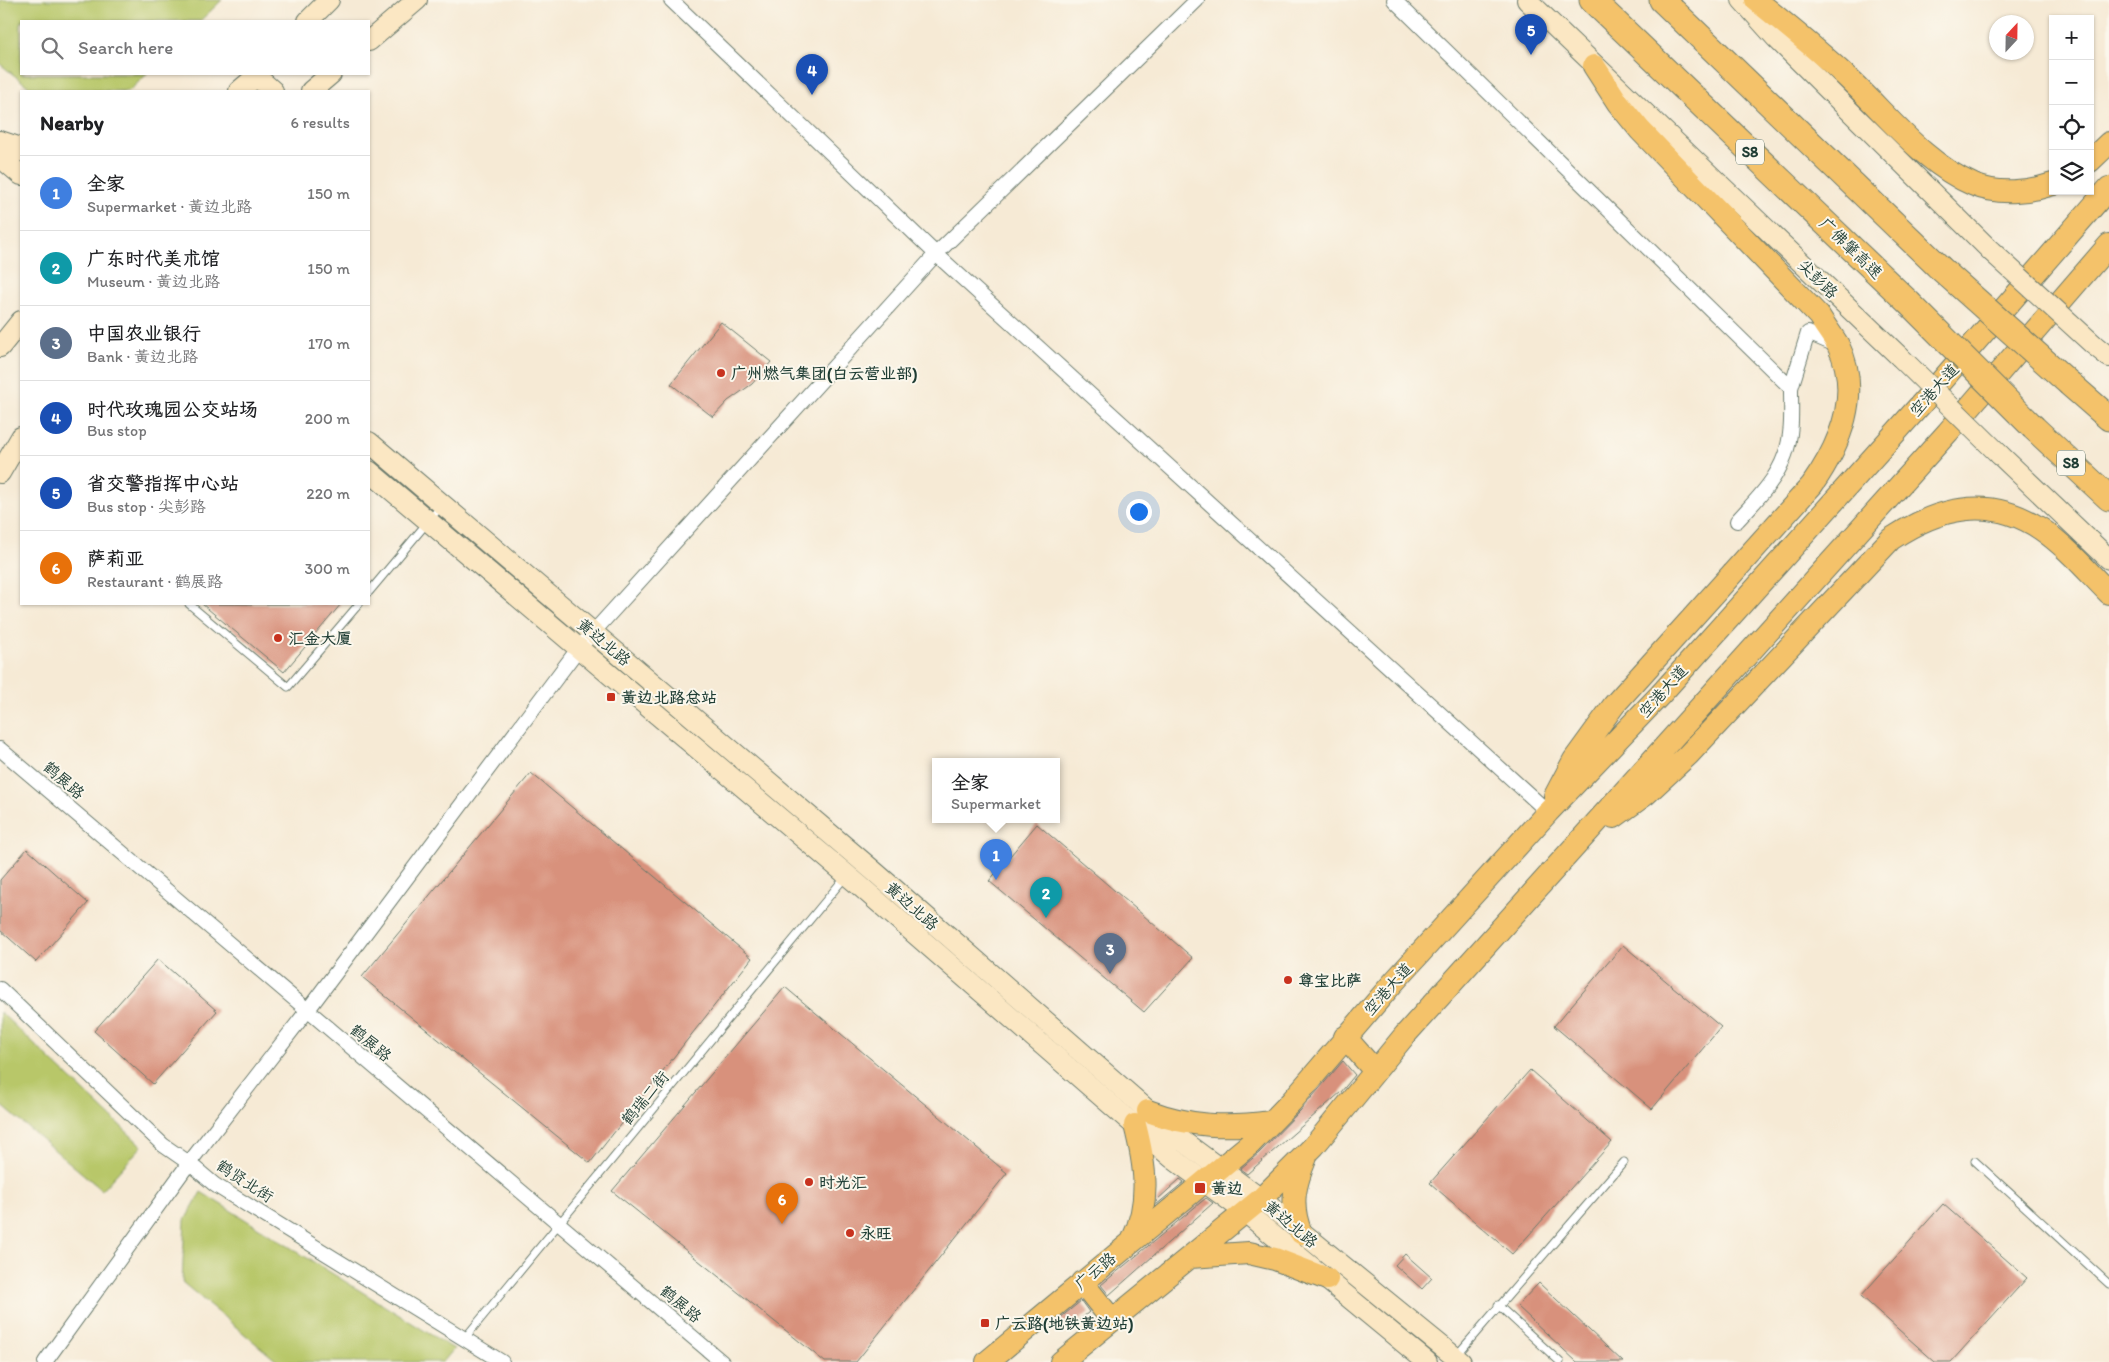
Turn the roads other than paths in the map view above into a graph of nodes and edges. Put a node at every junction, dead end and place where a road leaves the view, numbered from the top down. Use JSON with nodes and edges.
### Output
{"nodes":[{"id":1,"x":329,"y":0,"type":"edge"},
{"id":2,"x":417,"y":0,"type":"edge"},
{"id":3,"x":671,"y":0,"type":"edge"},
{"id":4,"x":1197,"y":0,"type":"edge"},
{"id":5,"x":1394,"y":0,"type":"edge"},
{"id":6,"x":1527,"y":0,"type":"edge"},
{"id":7,"x":1592,"y":0,"type":"edge"},
{"id":8,"x":1662,"y":0,"type":"edge"},
{"id":9,"x":1742,"y":0,"type":"edge"},
{"id":10,"x":1756,"y":0,"type":"edge"},
{"id":11,"x":309,"y":20,"type":"edge"},
{"id":12,"x":370,"y":40,"type":"edge"},
{"id":13,"x":1594,"y":66,"type":"junction"},
{"id":14,"x":257,"y":75,"type":"edge"},
{"id":15,"x":330,"y":75,"type":"edge"},
{"id":16,"x":240,"y":90,"type":"edge"},
{"id":17,"x":272,"y":90,"type":"edge"},
{"id":18,"x":312,"y":90,"type":"edge"},
{"id":19,"x":2109,"y":143,"type":"edge"},
{"id":20,"x":11,"y":149,"type":"edge"},
{"id":21,"x":2094,"y":157,"type":"edge"},
{"id":22,"x":20,"y":172,"type":"edge"},
{"id":23,"x":2049,"y":185,"type":"edge"},
{"id":24,"x":2109,"y":188,"type":"edge"},
{"id":25,"x":2109,"y":246,"type":"edge"},
{"id":26,"x":936,"y":254,"type":"junction"},
{"id":27,"x":20,"y":321,"type":"edge"},
{"id":28,"x":1838,"y":346,"type":"junction"},
{"id":29,"x":0,"y":347,"type":"edge"},
{"id":30,"x":2102,"y":351,"type":"edge"},
{"id":31,"x":1791,"y":388,"type":"junction"},
{"id":32,"x":2109,"y":418,"type":"edge"},
{"id":33,"x":20,"y":439,"type":"edge"},
{"id":34,"x":370,"y":443,"type":"edge"},
{"id":35,"x":370,"y":472,"type":"edge"},
{"id":36,"x":0,"y":473,"type":"edge"},
{"id":37,"x":2109,"y":498,"type":"edge"},
{"id":38,"x":442,"y":505,"type":"junction"},
{"id":39,"x":1737,"y":521,"type":"dead end"},
{"id":40,"x":428,"y":522,"type":"junction"},
{"id":41,"x":2109,"y":559,"type":"edge"},
{"id":42,"x":370,"y":591,"type":"edge"},
{"id":43,"x":2109,"y":593,"type":"edge"},
{"id":44,"x":190,"y":605,"type":"edge"},
{"id":45,"x":358,"y":605,"type":"edge"},
{"id":46,"x":592,"y":632,"type":"junction"},
{"id":47,"x":578,"y":649,"type":"junction"},
{"id":48,"x":699,"y":724,"type":"junction"},
{"id":49,"x":686,"y":740,"type":"junction"},
{"id":50,"x":0,"y":749,"type":"edge"},
{"id":51,"x":1548,"y":812,"type":"junction"},
{"id":52,"x":1580,"y":840,"type":"junction"},
{"id":53,"x":847,"y":875,"type":"junction"},
{"id":54,"x":0,"y":989,"type":"edge"},
{"id":55,"x":307,"y":1011,"type":"junction"},
{"id":56,"x":1345,"y":1038,"type":"junction"},
{"id":57,"x":1375,"y":1071,"type":"junction"},
{"id":58,"x":1142,"y":1118,"type":"junction"},
{"id":59,"x":1271,"y":1122,"type":"junction"},
{"id":60,"x":1308,"y":1152,"type":"junction"},
{"id":61,"x":1975,"y":1161,"type":"dead end"},
{"id":62,"x":1624,"y":1162,"type":"dead end"},
{"id":63,"x":189,"y":1163,"type":"junction"},
{"id":64,"x":1212,"y":1175,"type":"junction"},
{"id":65,"x":1253,"y":1206,"type":"junction"},
{"id":66,"x":559,"y":1224,"type":"junction"},
{"id":67,"x":1301,"y":1232,"type":"junction"},
{"id":68,"x":1133,"y":1239,"type":"junction"},
{"id":69,"x":1190,"y":1257,"type":"junction"},
{"id":70,"x":2109,"y":1272,"type":"edge"},
{"id":71,"x":2103,"y":1278,"type":"junction"},
{"id":72,"x":1327,"y":1279,"type":"junction"},
{"id":73,"x":1082,"y":1282,"type":"junction"},
{"id":74,"x":2109,"y":1284,"type":"edge"},
{"id":75,"x":1498,"y":1305,"type":"junction"},
{"id":76,"x":1112,"y":1320,"type":"junction"},
{"id":77,"x":464,"y":1338,"type":"junction"},
{"id":78,"x":1458,"y":1359,"type":"edge"},
{"id":79,"x":44,"y":1362,"type":"edge"},
{"id":80,"x":502,"y":1362,"type":"edge"},
{"id":81,"x":722,"y":1362,"type":"edge"},
{"id":82,"x":987,"y":1362,"type":"edge"},
{"id":83,"x":1061,"y":1362,"type":"edge"},
{"id":84,"x":1427,"y":1362,"type":"edge"},
{"id":85,"x":1560,"y":1362,"type":"edge"}],
"edges":[{"from":1,"to":11,"type":"street"},
{"from":2,"to":12,"type":"street"},
{"from":3,"to":26,"type":"street"},
{"from":4,"to":26,"type":"street"},
{"from":5,"to":31,"type":"street"},
{"from":6,"to":13,"type":"street","name":"尖彭路"},
{"from":7,"to":37,"type":"highway","name":"广佛肇高速","number":"S8","bridge":true},
{"from":8,"to":32,"type":"highway","bridge":true},
{"from":9,"to":30,"type":"street","bridge":true},
{"from":10,"to":23,"type":"main road"},
{"from":13,"to":28,"type":"main road"},
{"from":13,"to":41,"type":"street","name":"尖彭路","bridge":true},
{"from":14,"to":16,"type":"street"},
{"from":14,"to":17,"type":"street"},
{"from":15,"to":18,"type":"street"},
{"from":19,"to":21,"type":"main road"},
{"from":20,"to":22,"type":"street"},
{"from":24,"to":51,"type":"main road","name":"空港大道"},
{"from":25,"to":52,"type":"main road"},
{"from":26,"to":46,"type":"street"},
{"from":26,"to":51,"type":"street"},
{"from":27,"to":29,"type":"street"},
{"from":28,"to":31,"type":"street"},
{"from":28,"to":51,"type":"main road"},
{"from":31,"to":39,"type":"street"},
{"from":33,"to":36,"type":"street"},
{"from":34,"to":38,"type":"street","name":"黄边北路"},
{"from":35,"to":40,"type":"street","name":"黄边北路"},
{"from":38,"to":40,"type":"lane"},
{"from":38,"to":46,"type":"street","name":"黄边北路"},
{"from":40,"to":42,"type":"lane"},
{"from":40,"to":47,"type":"street","name":"黄边北路"},
{"from":43,"to":52,"type":"main road"},
{"from":44,"to":45,"type":"lane"},
{"from":46,"to":47,"type":"street"},
{"from":46,"to":48,"type":"street","name":"黄边北路"},
{"from":47,"to":49,"type":"street","name":"黄边北路"},
{"from":47,"to":55,"type":"street"},
{"from":48,"to":49,"type":"street"},
{"from":48,"to":58,"type":"street","name":"黄边北路"},
{"from":49,"to":53,"type":"street","name":"黄边北路"},
{"from":50,"to":55,"type":"street","name":"鹤展路"},
{"from":51,"to":56,"type":"main road","name":"空港大道"},
{"from":52,"to":57,"type":"main road"},
{"from":53,"to":58,"type":"street","name":"黄边北路"},
{"from":53,"to":66,"type":"lane","name":"鹤瑞二街"},
{"from":54,"to":63,"type":"street","name":"鹤贤北街"},
{"from":55,"to":63,"type":"street"},
{"from":55,"to":66,"type":"street","name":"鹤展路"},
{"from":56,"to":57,"type":"main road"},
{"from":56,"to":59,"type":"main road","name":"空港大道"},
{"from":57,"to":60,"type":"main road"},
{"from":58,"to":59,"type":"main road"},
{"from":58,"to":64,"type":"street","name":"黄边北路"},
{"from":58,"to":68,"type":"main road"},
{"from":59,"to":64,"type":"main road","name":"空港大道"},
{"from":60,"to":65,"type":"main road"},
{"from":60,"to":67,"type":"main road"},
{"from":61,"to":71,"type":"lane"},
{"from":62,"to":75,"type":"lane"},
{"from":63,"to":77,"type":"street","name":"鹤贤北街"},
{"from":63,"to":79,"type":"street"},
{"from":64,"to":65,"type":"street","name":"黄边北路"},
{"from":64,"to":68,"type":"main road","name":"广云路"},
{"from":65,"to":67,"type":"street","name":"黄边北路"},
{"from":65,"to":69,"type":"main road"},
{"from":65,"to":72,"type":"street","name":"黄边北路"},
{"from":66,"to":77,"type":"lane","name":"鹤瑞二街"},
{"from":66,"to":81,"type":"street","name":"鹤展路"},
{"from":67,"to":78,"type":"street","name":"黄边北路"},
{"from":68,"to":73,"type":"main road","name":"广云路"},
{"from":69,"to":72,"type":"main road"},
{"from":69,"to":76,"type":"main road"},
{"from":70,"to":71,"type":"lane"},
{"from":71,"to":74,"type":"lane"},
{"from":72,"to":84,"type":"street","name":"黄边北路"},
{"from":73,"to":76,"type":"main road"},
{"from":73,"to":82,"type":"main road","name":"广云路"},
{"from":75,"to":78,"type":"lane"},
{"from":75,"to":85,"type":"lane"},
{"from":76,"to":83,"type":"main road"},
{"from":77,"to":80,"type":"street","name":"鹤贤北街"}]}
